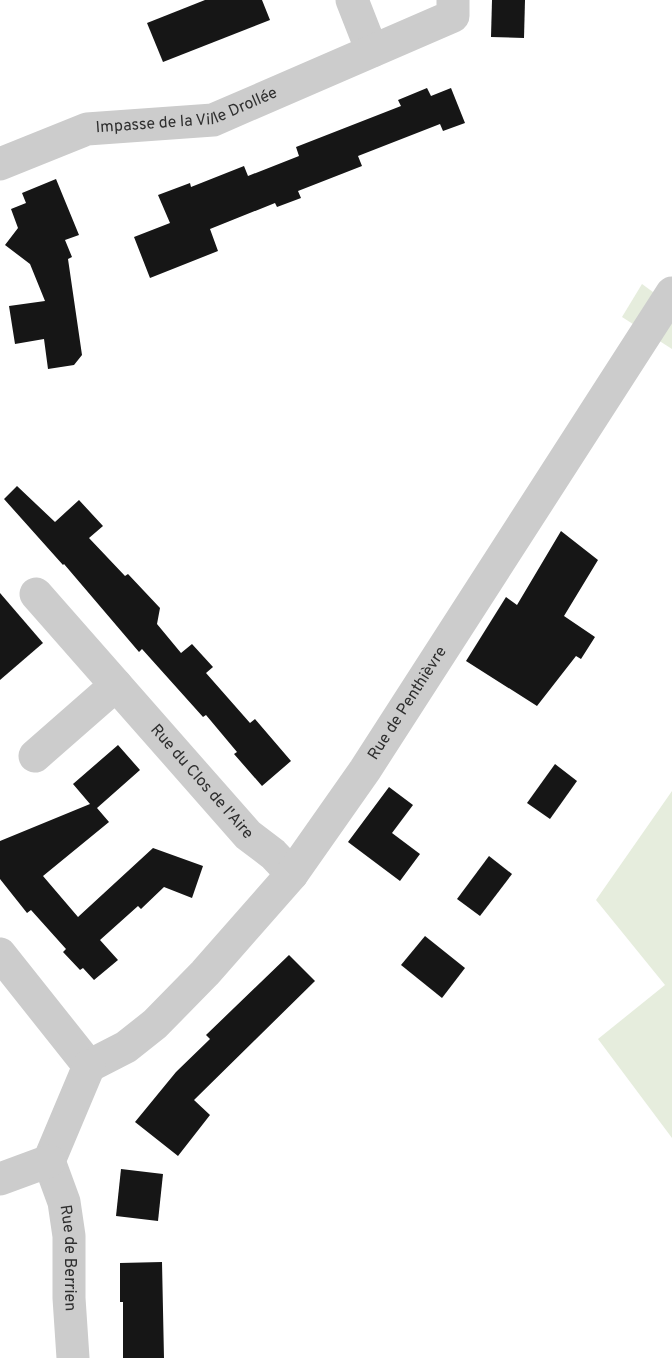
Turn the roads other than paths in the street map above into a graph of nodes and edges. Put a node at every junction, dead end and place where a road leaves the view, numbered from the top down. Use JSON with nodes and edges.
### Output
{"nodes":[{"id":1,"x":352,"y":0,"type":"edge"},
{"id":2,"x":453,"y":0,"type":"edge"},
{"id":3,"x":372,"y":51,"type":"junction"},
{"id":4,"x":0,"y":164,"type":"edge"},
{"id":5,"x":672,"y":293,"type":"edge"},
{"id":6,"x":663,"y":326,"type":"edge"},
{"id":7,"x":36,"y":594,"type":"dead end"},
{"id":8,"x":116,"y":685,"type":"junction"},
{"id":9,"x":35,"y":756,"type":"dead end"},
{"id":10,"x":292,"y":874,"type":"junction"},
{"id":11,"x":0,"y":954,"type":"edge"},
{"id":12,"x":89,"y":1066,"type":"junction"},
{"id":13,"x":49,"y":1161,"type":"junction"},
{"id":14,"x":0,"y":1179,"type":"edge"},
{"id":15,"x":73,"y":1358,"type":"edge"}],
"edges":[{"from":1,"to":3,"type":"street"},
{"from":2,"to":3,"type":"street","name":"Impasse de la Ville Drollée"},
{"from":3,"to":4,"type":"street","name":"Impasse de la Ville Drollée"},
{"from":5,"to":6,"type":"street","name":"Rue de Penthièvre"},
{"from":6,"to":10,"type":"street","name":"Rue de Penthièvre"},
{"from":7,"to":8,"type":"street","name":"Rue du Clos de l'Aire"},
{"from":8,"to":9,"type":"street"},
{"from":8,"to":10,"type":"street","name":"Rue du Clos de l'Aire"},
{"from":10,"to":12,"type":"street","name":"Rue de Penthièvre"},
{"from":11,"to":12,"type":"street"},
{"from":12,"to":13,"type":"street"},
{"from":13,"to":14,"type":"street"},
{"from":13,"to":15,"type":"street","name":"Rue de Berrien"}]}
